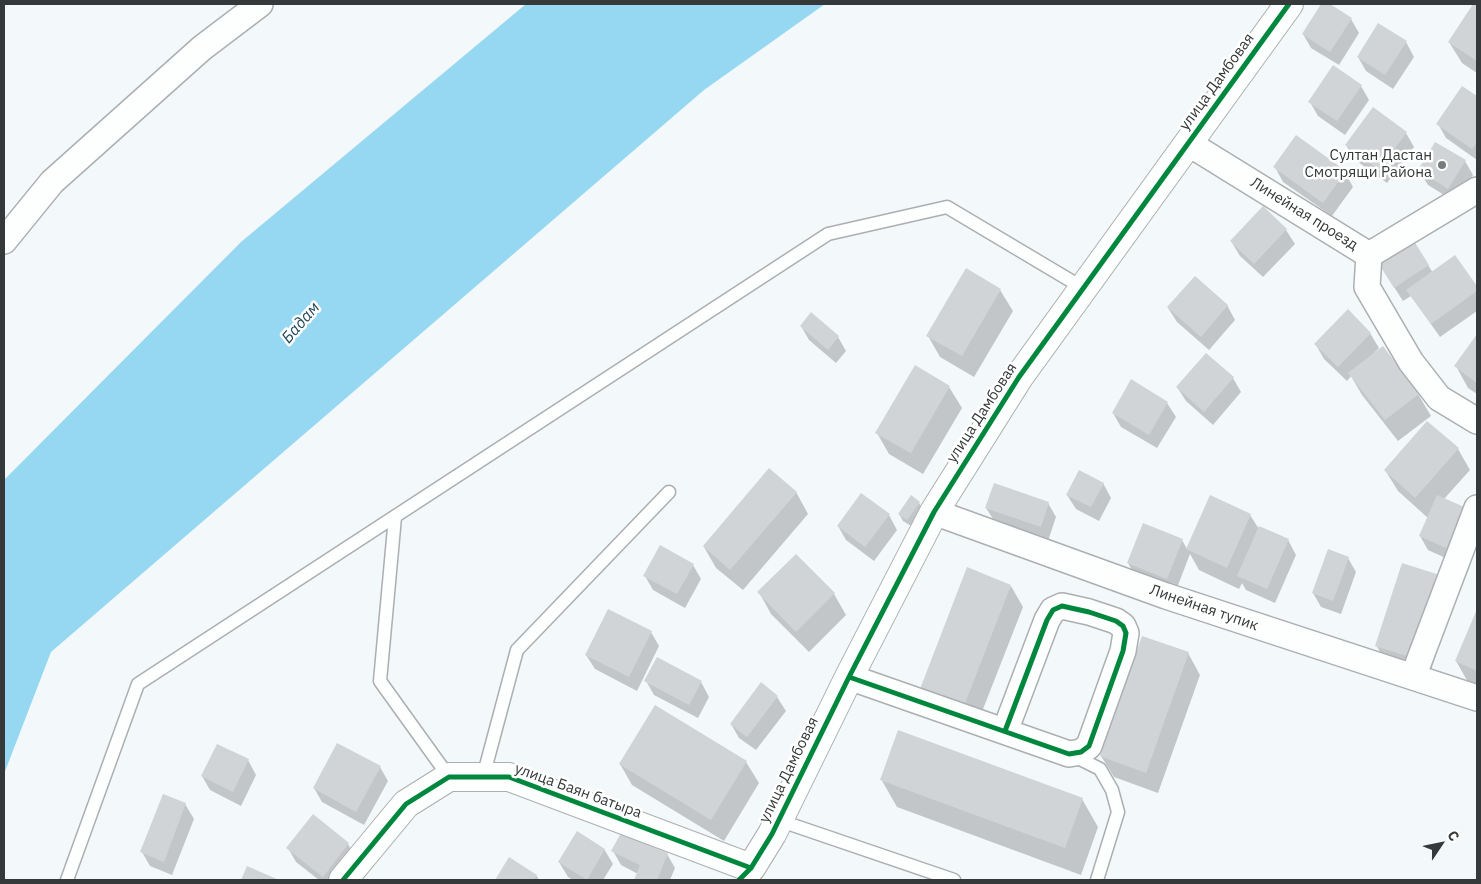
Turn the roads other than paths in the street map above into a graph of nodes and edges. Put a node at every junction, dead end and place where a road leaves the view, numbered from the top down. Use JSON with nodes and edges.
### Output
{"nodes":[{"id":1,"x":260,"y":4,"type":"edge"},
{"id":2,"x":1289,"y":4,"type":"edge"},
{"id":3,"x":1188,"y":143,"type":"junction"},
{"id":4,"x":1477,"y":190,"type":"edge"},
{"id":5,"x":4,"y":241,"type":"edge"},
{"id":6,"x":1369,"y":255,"type":"junction"},
{"id":7,"x":1083,"y":288,"type":"junction"},
{"id":8,"x":1477,"y":421,"type":"edge"},
{"id":9,"x":669,"y":492,"type":"dead end"},
{"id":10,"x":1477,"y":508,"type":"edge"},
{"id":11,"x":934,"y":512,"type":"junction"},
{"id":12,"x":395,"y":517,"type":"junction"},
{"id":13,"x":849,"y":677,"type":"junction"},
{"id":14,"x":1413,"y":677,"type":"junction"},
{"id":15,"x":1477,"y":698,"type":"edge"},
{"id":16,"x":1005,"y":731,"type":"junction"},
{"id":17,"x":1070,"y":754,"type":"junction"},
{"id":18,"x":449,"y":777,"type":"junction"},
{"id":19,"x":483,"y":777,"type":"junction"},
{"id":20,"x":778,"y":820,"type":"junction"},
{"id":21,"x":745,"y":874,"type":"edge"},
{"id":22,"x":67,"y":880,"type":"edge"},
{"id":23,"x":343,"y":880,"type":"edge"},
{"id":24,"x":954,"y":880,"type":"edge"},
{"id":25,"x":1097,"y":880,"type":"edge"}],
"edges":[{"from":1,"to":5,"type":"street"},
{"from":2,"to":3,"type":"street","name":"улица Дамбовая"},
{"from":3,"to":6,"type":"street","name":"Линейная проезд"},
{"from":3,"to":7,"type":"street","name":"улица Дамбовая"},
{"from":4,"to":6,"type":"street"},
{"from":6,"to":8,"type":"street","name":"Линейная проезд"},
{"from":7,"to":11,"type":"street","name":"улица Дамбовая"},
{"from":7,"to":12,"type":"lane"},
{"from":9,"to":19,"type":"lane"},
{"from":10,"to":14,"type":"street"},
{"from":11,"to":13,"type":"street","name":"улица Дамбовая"},
{"from":11,"to":14,"type":"street","name":"Линейная тупик"},
{"from":12,"to":18,"type":"lane"},
{"from":12,"to":22,"type":"lane"},
{"from":13,"to":16,"type":"street"},
{"from":13,"to":20,"type":"street","name":"улица Дамбовая"},
{"from":14,"to":15,"type":"street","name":"Линейная тупик"},
{"from":16,"to":17,"type":"street"},
{"from":16,"to":17,"type":"street"},
{"from":17,"to":25,"type":"lane"},
{"from":18,"to":19,"type":"street","name":"улица Баян батыра"},
{"from":18,"to":23,"type":"street"},
{"from":19,"to":21,"type":"street","name":"улица Баян батыра"},
{"from":20,"to":21,"type":"street","name":"улица Дамбовая"},
{"from":20,"to":24,"type":"lane"}]}
